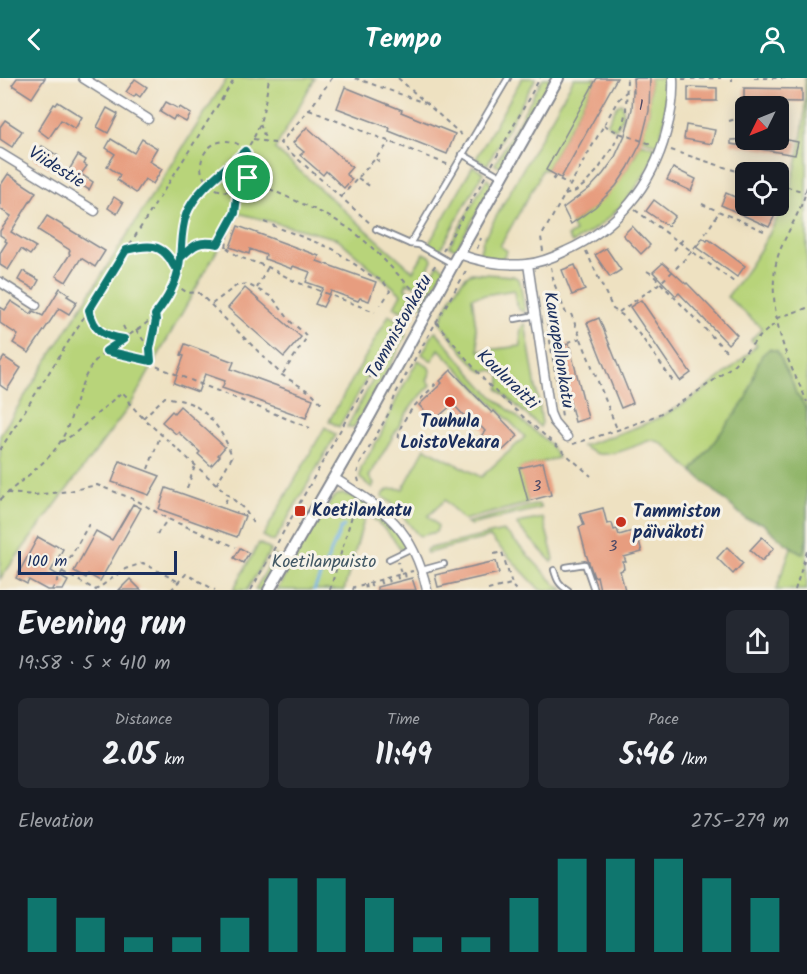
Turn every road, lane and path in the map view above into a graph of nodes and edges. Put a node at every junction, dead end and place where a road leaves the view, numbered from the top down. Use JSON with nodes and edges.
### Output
{"nodes":[{"id":1,"x":83,"y":78,"type":"edge"},
{"id":2,"x":235,"y":78,"type":"edge"},
{"id":3,"x":269,"y":78,"type":"edge"},
{"id":4,"x":332,"y":78,"type":"edge"},
{"id":5,"x":355,"y":78,"type":"edge"},
{"id":6,"x":398,"y":78,"type":"edge"},
{"id":7,"x":409,"y":78,"type":"edge"},
{"id":8,"x":508,"y":78,"type":"edge"},
{"id":9,"x":540,"y":78,"type":"edge"},
{"id":10,"x":558,"y":78,"type":"edge"},
{"id":11,"x":627,"y":78,"type":"edge"},
{"id":12,"x":673,"y":78,"type":"edge"},
{"id":13,"x":721,"y":78,"type":"edge"},
{"id":14,"x":754,"y":78,"type":"edge"},
{"id":15,"x":790,"y":78,"type":"edge"},
{"id":16,"x":681,"y":79,"type":"edge"},
{"id":17,"x":404,"y":83,"type":"junction"},
{"id":18,"x":626,"y":92,"type":"junction"},
{"id":19,"x":428,"y":104,"type":"junction"},
{"id":20,"x":309,"y":110,"type":"junction"},
{"id":21,"x":148,"y":119,"type":"dead end"},
{"id":22,"x":735,"y":119,"type":"edge"},
{"id":23,"x":729,"y":121,"type":"dead end"},
{"id":24,"x":260,"y":124,"type":"junction"},
{"id":25,"x":604,"y":125,"type":"junction"},
{"id":26,"x":619,"y":133,"type":"junction"},
{"id":27,"x":253,"y":139,"type":"junction"},
{"id":28,"x":266,"y":141,"type":"junction"},
{"id":29,"x":390,"y":142,"type":"junction"},
{"id":30,"x":470,"y":142,"type":"junction"},
{"id":31,"x":280,"y":143,"type":"junction"},
{"id":32,"x":662,"y":148,"type":"junction"},
{"id":33,"x":245,"y":151,"type":"junction"},
{"id":34,"x":0,"y":153,"type":"edge"},
{"id":35,"x":462,"y":154,"type":"junction"},
{"id":36,"x":375,"y":159,"type":"junction"},
{"id":37,"x":383,"y":164,"type":"dead end"},
{"id":38,"x":231,"y":165,"type":"junction"},
{"id":39,"x":454,"y":168,"type":"junction"},
{"id":40,"x":489,"y":170,"type":"junction"},
{"id":41,"x":735,"y":171,"type":"edge"},
{"id":42,"x":502,"y":177,"type":"junction"},
{"id":43,"x":248,"y":178,"type":"junction"},
{"id":44,"x":358,"y":178,"type":"junction"},
{"id":45,"x":553,"y":180,"type":"dead end"},
{"id":46,"x":209,"y":184,"type":"junction"},
{"id":47,"x":569,"y":184,"type":"junction"},
{"id":48,"x":371,"y":187,"type":"dead end"},
{"id":49,"x":789,"y":187,"type":"edge"},
{"id":50,"x":807,"y":187,"type":"edge"},
{"id":51,"x":238,"y":188,"type":"junction"},
{"id":52,"x":806,"y":192,"type":"edge"},
{"id":53,"x":565,"y":195,"type":"junction"},
{"id":54,"x":340,"y":198,"type":"junction"},
{"id":55,"x":702,"y":204,"type":"dead end"},
{"id":56,"x":635,"y":210,"type":"dead end"},
{"id":57,"x":94,"y":211,"type":"dead end"},
{"id":58,"x":719,"y":211,"type":"junction"},
{"id":59,"x":264,"y":222,"type":"dead end"},
{"id":60,"x":230,"y":223,"type":"junction"},
{"id":61,"x":376,"y":230,"type":"joint"},
{"id":62,"x":766,"y":232,"type":"dead end"},
{"id":63,"x":481,"y":238,"type":"dead end"},
{"id":64,"x":682,"y":241,"type":"junction"},
{"id":65,"x":218,"y":244,"type":"junction"},
{"id":66,"x":410,"y":244,"type":"junction"},
{"id":67,"x":226,"y":247,"type":"junction"},
{"id":68,"x":126,"y":250,"type":"junction"},
{"id":69,"x":585,"y":250,"type":"dead end"},
{"id":70,"x":674,"y":250,"type":"dead end"},
{"id":71,"x":692,"y":251,"type":"junction"},
{"id":72,"x":459,"y":254,"type":"junction"},
{"id":73,"x":440,"y":257,"type":"junction"},
{"id":74,"x":180,"y":258,"type":"junction"},
{"id":75,"x":473,"y":259,"type":"junction"},
{"id":76,"x":546,"y":259,"type":"junction"},
{"id":77,"x":453,"y":264,"type":"junction"},
{"id":78,"x":528,"y":264,"type":"junction"},
{"id":79,"x":179,"y":266,"type":"junction"},
{"id":80,"x":268,"y":267,"type":"junction"},
{"id":81,"x":647,"y":271,"type":"dead end"},
{"id":82,"x":0,"y":282,"type":"edge"},
{"id":83,"x":660,"y":282,"type":"junction"},
{"id":84,"x":734,"y":282,"type":"dead end"},
{"id":85,"x":174,"y":284,"type":"junction"},
{"id":86,"x":257,"y":288,"type":"junction"},
{"id":87,"x":417,"y":293,"type":"junction"},
{"id":88,"x":211,"y":304,"type":"junction"},
{"id":89,"x":36,"y":305,"type":"dead end"},
{"id":90,"x":381,"y":305,"type":"dead end"},
{"id":91,"x":807,"y":308,"type":"edge"},
{"id":92,"x":89,"y":310,"type":"junction"},
{"id":93,"x":375,"y":312,"type":"dead end"},
{"id":94,"x":618,"y":312,"type":"junction"},
{"id":95,"x":155,"y":315,"type":"junction"},
{"id":96,"x":536,"y":315,"type":"junction"},
{"id":97,"x":514,"y":319,"type":"dead end"},
{"id":98,"x":552,"y":320,"type":"dead end"},
{"id":99,"x":778,"y":320,"type":"junction"},
{"id":100,"x":436,"y":322,"type":"junction"},
{"id":101,"x":547,"y":322,"type":"dead end"},
{"id":102,"x":123,"y":326,"type":"dead end"},
{"id":103,"x":136,"y":330,"type":"junction"},
{"id":104,"x":128,"y":336,"type":"junction"},
{"id":105,"x":124,"y":339,"type":"junction"},
{"id":106,"x":581,"y":339,"type":"junction"},
{"id":107,"x":150,"y":349,"type":"junction"},
{"id":108,"x":106,"y":351,"type":"junction"},
{"id":109,"x":729,"y":354,"type":"dead end"},
{"id":110,"x":151,"y":361,"type":"junction"},
{"id":111,"x":282,"y":375,"type":"junction"},
{"id":112,"x":431,"y":382,"type":"dead end"},
{"id":113,"x":675,"y":384,"type":"dead end"},
{"id":114,"x":807,"y":401,"type":"edge"},
{"id":115,"x":323,"y":405,"type":"dead end"},
{"id":116,"x":143,"y":418,"type":"junction"},
{"id":117,"x":563,"y":424,"type":"dead end"},
{"id":118,"x":310,"y":428,"type":"dead end"},
{"id":119,"x":618,"y":430,"type":"junction"},
{"id":120,"x":161,"y":434,"type":"junction"},
{"id":121,"x":567,"y":437,"type":"joint"},
{"id":122,"x":412,"y":441,"type":"dead end"},
{"id":123,"x":59,"y":443,"type":"junction"},
{"id":124,"x":0,"y":450,"type":"edge"},
{"id":125,"x":195,"y":466,"type":"junction"},
{"id":126,"x":148,"y":469,"type":"dead end"},
{"id":127,"x":591,"y":476,"type":"dead end"},
{"id":128,"x":334,"y":478,"type":"junction"},
{"id":129,"x":216,"y":485,"type":"junction"},
{"id":130,"x":187,"y":489,"type":"dead end"},
{"id":131,"x":7,"y":493,"type":"junction"},
{"id":132,"x":361,"y":495,"type":"junction"},
{"id":133,"x":228,"y":496,"type":"junction"},
{"id":134,"x":0,"y":500,"type":"edge"},
{"id":135,"x":225,"y":503,"type":"dead end"},
{"id":136,"x":168,"y":519,"type":"junction"},
{"id":137,"x":89,"y":524,"type":"dead end"},
{"id":138,"x":254,"y":525,"type":"dead end"},
{"id":139,"x":157,"y":534,"type":"dead end"},
{"id":140,"x":236,"y":547,"type":"dead end"},
{"id":141,"x":412,"y":548,"type":"junction"},
{"id":142,"x":807,"y":551,"type":"edge"},
{"id":143,"x":494,"y":554,"type":"dead end"},
{"id":144,"x":396,"y":556,"type":"junction"},
{"id":145,"x":389,"y":560,"type":"dead end"},
{"id":146,"x":444,"y":564,"type":"dead end"},
{"id":147,"x":566,"y":567,"type":"dead end"},
{"id":148,"x":422,"y":570,"type":"junction"},
{"id":149,"x":554,"y":570,"type":"dead end"},
{"id":150,"x":63,"y":572,"type":"junction"},
{"id":151,"x":405,"y":573,"type":"dead end"},
{"id":152,"x":397,"y":575,"type":"junction"},
{"id":153,"x":388,"y":578,"type":"junction"},
{"id":154,"x":358,"y":579,"type":"dead end"},
{"id":155,"x":380,"y":580,"type":"junction"},
{"id":156,"x":406,"y":580,"type":"dead end"},
{"id":157,"x":179,"y":582,"type":"junction"},
{"id":158,"x":370,"y":582,"type":"junction"},
{"id":159,"x":399,"y":582,"type":"dead end"},
{"id":160,"x":512,"y":583,"type":"junction"},
{"id":161,"x":84,"y":584,"type":"junction"},
{"id":162,"x":364,"y":584,"type":"junction"},
{"id":163,"x":389,"y":584,"type":"dead end"},
{"id":164,"x":360,"y":585,"type":"junction"},
{"id":165,"x":382,"y":586,"type":"dead end"},
{"id":166,"x":372,"y":588,"type":"dead end"},
{"id":167,"x":52,"y":590,"type":"edge"},
{"id":168,"x":81,"y":590,"type":"edge"},
{"id":169,"x":171,"y":590,"type":"edge"},
{"id":170,"x":215,"y":590,"type":"edge"},
{"id":171,"x":251,"y":590,"type":"edge"},
{"id":172,"x":269,"y":590,"type":"edge"},
{"id":173,"x":330,"y":590,"type":"edge"},
{"id":174,"x":354,"y":590,"type":"edge"},
{"id":175,"x":366,"y":590,"type":"edge"},
{"id":176,"x":427,"y":590,"type":"edge"},
{"id":177,"x":488,"y":590,"type":"edge"},
{"id":178,"x":516,"y":590,"type":"edge"},
{"id":179,"x":568,"y":590,"type":"edge"},
{"id":180,"x":594,"y":590,"type":"edge"},
{"id":181,"x":795,"y":590,"type":"edge"}],
"edges":[{"from":1,"to":21,"type":"street"},
{"from":2,"to":68,"type":"path"},
{"from":3,"to":24,"type":"path"},
{"from":4,"to":20,"type":"path"},
{"from":5,"to":19,"type":"path"},
{"from":6,"to":17,"type":"path"},
{"from":7,"to":17,"type":"path"},
{"from":8,"to":30,"type":"lane"},
{"from":9,"to":40,"type":"path"},
{"from":10,"to":42,"type":"street","name":"Tammistonkatu"},
{"from":11,"to":18,"type":"path"},
{"from":12,"to":32,"type":"street"},
{"from":13,"to":16,"type":"path"},
{"from":14,"to":15,"type":"path"},
{"from":17,"to":19,"type":"path"},
{"from":18,"to":25,"type":"path"},
{"from":18,"to":26,"type":"path"},
{"from":19,"to":30,"type":"path"},
{"from":20,"to":29,"type":"path"},
{"from":20,"to":31,"type":"path"},
{"from":22,"to":23,"type":"path"},
{"from":24,"to":27,"type":"path"},
{"from":24,"to":28,"type":"path"},
{"from":25,"to":26,"type":"path"},
{"from":25,"to":47,"type":"path"},
{"from":26,"to":32,"type":"path"},
{"from":26,"to":53,"type":"path"},
{"from":27,"to":28,"type":"path"},
{"from":27,"to":33,"type":"path"},
{"from":28,"to":31,"type":"path"},
{"from":29,"to":36,"type":"path"},
{"from":29,"to":39,"type":"path"},
{"from":30,"to":35,"type":"lane"},
{"from":31,"to":54,"type":"path"},
{"from":32,"to":41,"type":"path"},
{"from":32,"to":76,"type":"street"},
{"from":33,"to":38,"type":"path"},
{"from":33,"to":43,"type":"path"},
{"from":33,"to":46,"type":"path"},
{"from":34,"to":57,"type":"street","name":"Viidestie"},
{"from":35,"to":39,"type":"lane"},
{"from":35,"to":40,"type":"lane"},
{"from":36,"to":37,"type":"path"},
{"from":36,"to":44,"type":"path"},
{"from":38,"to":43,"type":"path"},
{"from":38,"to":46,"type":"path"},
{"from":39,"to":66,"type":"lane"},
{"from":40,"to":42,"type":"lane"},
{"from":40,"to":73,"type":"path"},
{"from":42,"to":72,"type":"street","name":"Tammistonkatu"},
{"from":43,"to":51,"type":"path"},
{"from":43,"to":87,"type":"path"},
{"from":44,"to":48,"type":"path"},
{"from":44,"to":54,"type":"path"},
{"from":45,"to":47,"type":"path"},
{"from":46,"to":51,"type":"path"},
{"from":46,"to":74,"type":"path"},
{"from":47,"to":53,"type":"path"},
{"from":49,"to":52,"type":"path"},
{"from":50,"to":52,"type":"path"},
{"from":51,"to":60,"type":"path"},
{"from":52,"to":99,"type":"path"},
{"from":53,"to":76,"type":"path"},
{"from":54,"to":61,"type":"path"},
{"from":55,"to":58,"type":"path"},
{"from":56,"to":64,"type":"path"},
{"from":58,"to":62,"type":"path"},
{"from":58,"to":71,"type":"path"},
{"from":59,"to":90,"type":"path"},
{"from":60,"to":65,"type":"path"},
{"from":60,"to":67,"type":"path"},
{"from":61,"to":66,"type":"lane"},
{"from":63,"to":75,"type":"path"},
{"from":64,"to":70,"type":"path"},
{"from":64,"to":71,"type":"path"},
{"from":65,"to":67,"type":"path"},
{"from":65,"to":74,"type":"path"},
{"from":66,"to":73,"type":"lane"},
{"from":67,"to":80,"type":"path"},
{"from":68,"to":79,"type":"path"},
{"from":68,"to":92,"type":"path"},
{"from":69,"to":94,"type":"path"},
{"from":71,"to":83,"type":"path"},
{"from":71,"to":84,"type":"path"},
{"from":72,"to":75,"type":"street"},
{"from":72,"to":77,"type":"street","name":"Tammistonkatu"},
{"from":73,"to":77,"type":"lane"},
{"from":73,"to":87,"type":"path"},
{"from":74,"to":79,"type":"path"},
{"from":75,"to":78,"type":"street"},
{"from":75,"to":100,"type":"path"},
{"from":76,"to":78,"type":"street"},
{"from":76,"to":106,"type":"path"},
{"from":77,"to":128,"type":"street","name":"Tammistonkatu"},
{"from":78,"to":96,"type":"street","name":"Kaurapellonkatu"},
{"from":79,"to":85,"type":"path"},
{"from":80,"to":86,"type":"path"},
{"from":80,"to":93,"type":"path"},
{"from":81,"to":83,"type":"path"},
{"from":82,"to":89,"type":"street"},
{"from":83,"to":94,"type":"path"},
{"from":83,"to":109,"type":"path"},
{"from":85,"to":88,"type":"path"},
{"from":85,"to":95,"type":"path"},
{"from":86,"to":88,"type":"path"},
{"from":86,"to":111,"type":"path"},
{"from":87,"to":171,"type":"path"},
{"from":88,"to":111,"type":"path"},
{"from":91,"to":99,"type":"path"},
{"from":92,"to":105,"type":"path"},
{"from":92,"to":124,"type":"path"},
{"from":94,"to":113,"type":"path"},
{"from":95,"to":103,"type":"path"},
{"from":95,"to":107,"type":"path"},
{"from":96,"to":97,"type":"lane"},
{"from":96,"to":121,"type":"street","name":"Kaurapellonkatu"},
{"from":98,"to":106,"type":"path"},
{"from":99,"to":114,"type":"path"},
{"from":99,"to":119,"type":"path"},
{"from":100,"to":127,"type":"path","name":"Kouluraitti"},
{"from":100,"to":132,"type":"path"},
{"from":101,"to":117,"type":"path"},
{"from":102,"to":104,"type":"path"},
{"from":103,"to":104,"type":"path"},
{"from":103,"to":107,"type":"path"},
{"from":104,"to":105,"type":"path"},
{"from":105,"to":108,"type":"path"},
{"from":106,"to":119,"type":"path"},
{"from":107,"to":110,"type":"path"},
{"from":108,"to":110,"type":"path"},
{"from":108,"to":123,"type":"path"},
{"from":110,"to":118,"type":"path"},
{"from":111,"to":115,"type":"path"},
{"from":112,"to":122,"type":"path"},
{"from":116,"to":120,"type":"path"},
{"from":116,"to":123,"type":"path"},
{"from":116,"to":129,"type":"path"},
{"from":119,"to":121,"type":"path"},
{"from":120,"to":125,"type":"path"},
{"from":120,"to":126,"type":"path"},
{"from":123,"to":131,"type":"path"},
{"from":125,"to":129,"type":"path"},
{"from":125,"to":130,"type":"path"},
{"from":128,"to":132,"type":"street"},
{"from":128,"to":172,"type":"street","name":"Tammistonkatu"},
{"from":129,"to":133,"type":"path"},
{"from":131,"to":134,"type":"path"},
{"from":131,"to":136,"type":"path"},
{"from":132,"to":141,"type":"street"},
{"from":132,"to":173,"type":"path"},
{"from":133,"to":135,"type":"path"},
{"from":133,"to":138,"type":"path"},
{"from":136,"to":139,"type":"path"},
{"from":136,"to":140,"type":"path"},
{"from":137,"to":150,"type":"path"},
{"from":141,"to":144,"type":"lane"},
{"from":141,"to":148,"type":"street"},
{"from":142,"to":181,"type":"path"},
{"from":143,"to":160,"type":"path"},
{"from":144,"to":145,"type":"lane"},
{"from":144,"to":152,"type":"path"},
{"from":146,"to":148,"type":"lane"},
{"from":147,"to":180,"type":"lane"},
{"from":148,"to":176,"type":"street"},
{"from":149,"to":179,"type":"lane"},
{"from":150,"to":161,"type":"path"},
{"from":150,"to":167,"type":"path"},
{"from":151,"to":156,"type":"path"},
{"from":152,"to":153,"type":"path"},
{"from":152,"to":159,"type":"path"},
{"from":153,"to":155,"type":"path"},
{"from":153,"to":163,"type":"path"},
{"from":154,"to":164,"type":"path"},
{"from":155,"to":158,"type":"path"},
{"from":155,"to":165,"type":"path"},
{"from":157,"to":161,"type":"path"},
{"from":157,"to":169,"type":"path"},
{"from":157,"to":170,"type":"path"},
{"from":158,"to":162,"type":"path"},
{"from":158,"to":166,"type":"path"},
{"from":160,"to":177,"type":"path"},
{"from":160,"to":178,"type":"path"},
{"from":161,"to":168,"type":"path"},
{"from":162,"to":164,"type":"path"},
{"from":162,"to":175,"type":"path"},
{"from":164,"to":174,"type":"path"}]}
